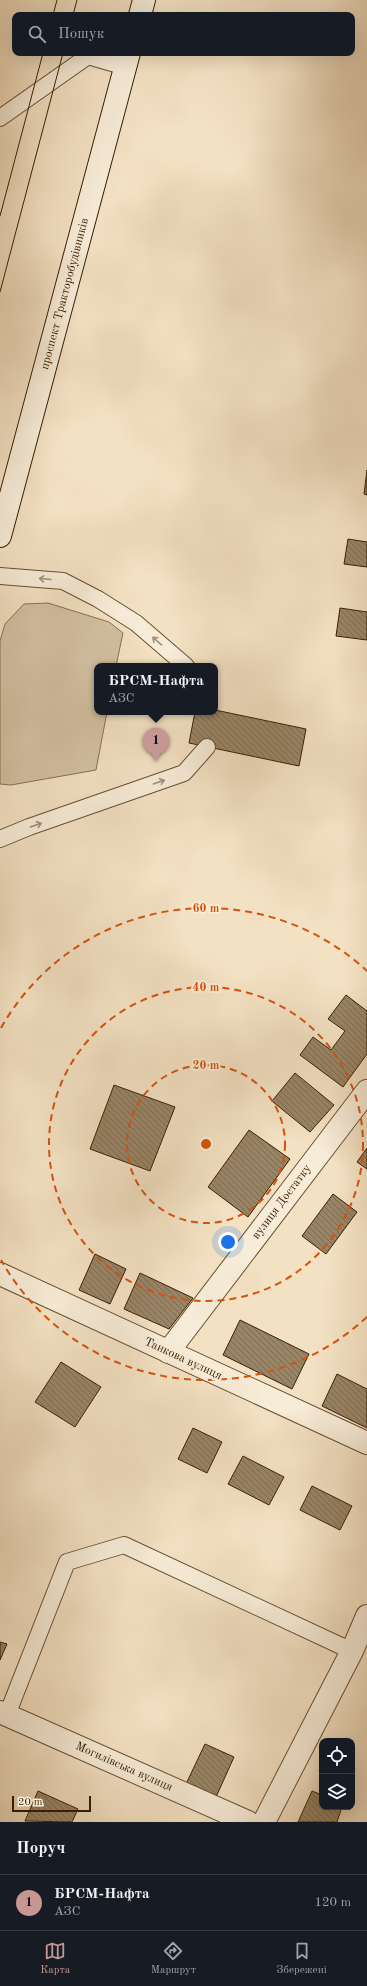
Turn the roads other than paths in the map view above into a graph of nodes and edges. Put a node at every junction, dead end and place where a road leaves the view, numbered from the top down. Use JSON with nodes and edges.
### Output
{"nodes":[{"id":1,"x":144,"y":0,"type":"edge"},
{"id":2,"x":141,"y":12,"type":"edge"},
{"id":3,"x":128,"y":60,"type":"edge"},
{"id":4,"x":0,"y":118,"type":"edge"},
{"id":5,"x":0,"y":536,"type":"edge"},
{"id":6,"x":0,"y":576,"type":"edge"},
{"id":7,"x":183,"y":663,"type":"edge"},
{"id":8,"x":207,"y":747,"type":"dead end"},
{"id":9,"x":0,"y":840,"type":"edge"},
{"id":10,"x":367,"y":1090,"type":"edge"},
{"id":11,"x":0,"y":1274,"type":"edge"},
{"id":12,"x":168,"y":1352,"type":"junction"},
{"id":13,"x":367,"y":1443,"type":"edge"},
{"id":14,"x":367,"y":1616,"type":"edge"},
{"id":15,"x":352,"y":1651,"type":"junction"},
{"id":16,"x":4,"y":1714,"type":"edge"},
{"id":17,"x":248,"y":1822,"type":"edge"},
{"id":18,"x":264,"y":1822,"type":"edge"}],
"edges":[{"from":1,"to":2,"type":"street"},
{"from":3,"to":4,"type":"lane"},
{"from":3,"to":5,"type":"street","name":"проспект Тракторобудівників"},
{"from":7,"to":6,"type":"lane","one_way":true},
{"from":9,"to":8,"type":"lane","one_way":true},
{"from":10,"to":12,"type":"street","name":"вулиця Достатку"},
{"from":11,"to":12,"type":"street","name":"Танкова вулиця"},
{"from":12,"to":13,"type":"street","name":"Танкова вулиця"},
{"from":14,"to":15,"type":"street"},
{"from":15,"to":16,"type":"lane"},
{"from":15,"to":18,"type":"street"},
{"from":16,"to":17,"type":"street","name":"Могилівська вулиця"}]}
